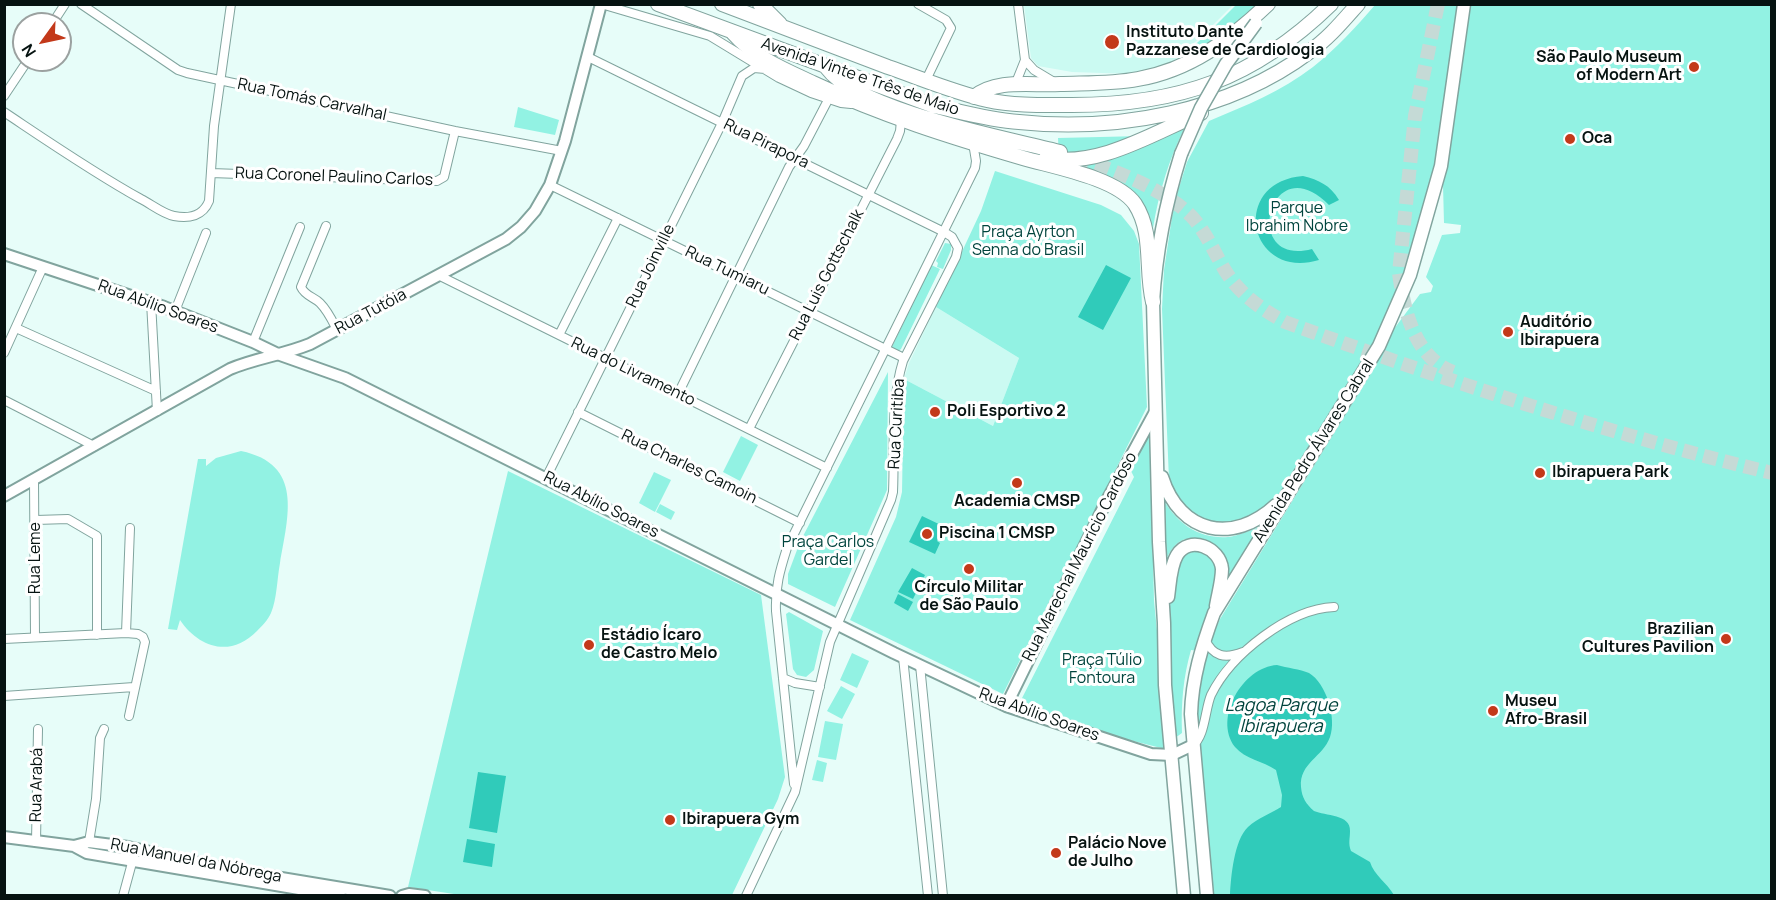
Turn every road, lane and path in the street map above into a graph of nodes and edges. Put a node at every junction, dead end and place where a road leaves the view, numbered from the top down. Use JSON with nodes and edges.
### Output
{"nodes":[{"id":1,"x":81,"y":4,"type":"edge"},
{"id":2,"x":231,"y":4,"type":"edge"},
{"id":3,"x":658,"y":4,"type":"edge"},
{"id":4,"x":722,"y":4,"type":"edge"},
{"id":5,"x":760,"y":4,"type":"edge"},
{"id":6,"x":918,"y":4,"type":"edge"},
{"id":7,"x":1018,"y":4,"type":"edge"},
{"id":8,"x":1268,"y":4,"type":"edge"},
{"id":9,"x":1330,"y":4,"type":"edge"},
{"id":10,"x":1358,"y":4,"type":"edge"},
{"id":11,"x":1464,"y":4,"type":"edge"},
{"id":12,"x":601,"y":5,"type":"edge"},
{"id":13,"x":784,"y":28,"type":"junction"},
{"id":14,"x":731,"y":31,"type":"junction"},
{"id":15,"x":588,"y":57,"type":"junction"},
{"id":16,"x":1025,"y":60,"type":"junction"},
{"id":17,"x":826,"y":66,"type":"junction"},
{"id":18,"x":765,"y":69,"type":"junction"},
{"id":19,"x":20,"y":72,"type":"edge"},
{"id":20,"x":926,"y":80,"type":"junction"},
{"id":21,"x":219,"y":81,"type":"junction"},
{"id":22,"x":1058,"y":84,"type":"junction"},
{"id":23,"x":1014,"y":85,"type":"junction"},
{"id":24,"x":1236,"y":92,"type":"junction"},
{"id":25,"x":4,"y":96,"type":"edge"},
{"id":26,"x":974,"y":96,"type":"junction"},
{"id":27,"x":828,"y":100,"type":"junction"},
{"id":28,"x":855,"y":103,"type":"junction"},
{"id":29,"x":4,"y":112,"type":"edge"},
{"id":30,"x":901,"y":120,"type":"junction"},
{"id":31,"x":722,"y":123,"type":"junction"},
{"id":32,"x":455,"y":131,"type":"junction"},
{"id":33,"x":973,"y":143,"type":"junction"},
{"id":34,"x":562,"y":151,"type":"junction"},
{"id":35,"x":1060,"y":152,"type":"tunnel mouth"},
{"id":36,"x":1023,"y":158,"type":"junction"},
{"id":37,"x":796,"y":159,"type":"junction"},
{"id":38,"x":211,"y":173,"type":"junction"},
{"id":39,"x":550,"y":184,"type":"junction"},
{"id":40,"x":869,"y":194,"type":"junction"},
{"id":41,"x":618,"y":218,"type":"junction"},
{"id":42,"x":326,"y":226,"type":"dead end"},
{"id":43,"x":300,"y":227,"type":"dead end"},
{"id":44,"x":944,"y":232,"type":"junction"},
{"id":45,"x":206,"y":233,"type":"dead end"},
{"id":46,"x":663,"y":240,"type":"junction"},
{"id":47,"x":4,"y":254,"type":"edge"},
{"id":48,"x":43,"y":267,"type":"junction"},
{"id":49,"x":440,"y":276,"type":"junction"},
{"id":50,"x":736,"y":276,"type":"junction"},
{"id":51,"x":151,"y":302,"type":"junction"},
{"id":52,"x":1153,"y":302,"type":"junction"},
{"id":53,"x":175,"y":311,"type":"junction"},
{"id":54,"x":809,"y":312,"type":"junction"},
{"id":55,"x":16,"y":328,"type":"junction"},
{"id":56,"x":337,"y":330,"type":"junction"},
{"id":57,"x":559,"y":335,"type":"junction"},
{"id":58,"x":253,"y":342,"type":"junction"},
{"id":59,"x":886,"y":350,"type":"junction"},
{"id":60,"x":4,"y":353,"type":"edge"},
{"id":61,"x":280,"y":355,"type":"junction"},
{"id":62,"x":605,"y":358,"type":"junction"},
{"id":63,"x":904,"y":358,"type":"junction"},
{"id":64,"x":156,"y":391,"type":"junction"},
{"id":65,"x":678,"y":394,"type":"junction"},
{"id":66,"x":4,"y":399,"type":"edge"},
{"id":67,"x":1157,"y":409,"type":"junction"},
{"id":68,"x":157,"y":411,"type":"junction"},
{"id":69,"x":578,"y":412,"type":"junction"},
{"id":70,"x":749,"y":429,"type":"junction"},
{"id":71,"x":94,"y":446,"type":"junction"},
{"id":72,"x":1158,"y":464,"type":"junction"},
{"id":73,"x":827,"y":468,"type":"junction"},
{"id":74,"x":546,"y":478,"type":"junction"},
{"id":75,"x":34,"y":479,"type":"junction"},
{"id":76,"x":4,"y":496,"type":"edge"},
{"id":77,"x":1287,"y":496,"type":"junction"},
{"id":78,"x":36,"y":520,"type":"junction"},
{"id":79,"x":800,"y":522,"type":"junction"},
{"id":80,"x":130,"y":528,"type":"dead end"},
{"id":81,"x":775,"y":592,"type":"junction"},
{"id":82,"x":1335,"y":607,"type":"dead end"},
{"id":83,"x":1215,"y":613,"type":"junction"},
{"id":84,"x":1164,"y":623,"type":"junction"},
{"id":85,"x":837,"y":624,"type":"junction"},
{"id":86,"x":126,"y":633,"type":"junction"},
{"id":87,"x":97,"y":635,"type":"junction"},
{"id":88,"x":35,"y":637,"type":"junction"},
{"id":89,"x":4,"y":639,"type":"edge"},
{"id":90,"x":1205,"y":639,"type":"junction"},
{"id":91,"x":1247,"y":650,"type":"junction"},
{"id":92,"x":903,"y":657,"type":"junction"},
{"id":93,"x":920,"y":665,"type":"junction"},
{"id":94,"x":783,"y":678,"type":"junction"},
{"id":95,"x":134,"y":687,"type":"junction"},
{"id":96,"x":820,"y":687,"type":"junction"},
{"id":97,"x":4,"y":696,"type":"edge"},
{"id":98,"x":1006,"y":706,"type":"junction"},
{"id":99,"x":129,"y":716,"type":"dead end"},
{"id":100,"x":38,"y":729,"type":"dead end"},
{"id":101,"x":104,"y":729,"type":"dead end"},
{"id":102,"x":1193,"y":746,"type":"junction"},
{"id":103,"x":1172,"y":755,"type":"junction"},
{"id":104,"x":795,"y":792,"type":"junction"},
{"id":105,"x":4,"y":837,"type":"edge"},
{"id":106,"x":36,"y":842,"type":"junction"},
{"id":107,"x":89,"y":842,"type":"junction"},
{"id":108,"x":74,"y":846,"type":"junction"},
{"id":109,"x":136,"y":848,"type":"junction"},
{"id":110,"x":939,"y":859,"type":"junction"},
{"id":111,"x":924,"y":860,"type":"junction"},
{"id":112,"x":133,"y":861,"type":"junction"},
{"id":113,"x":247,"y":876,"type":"junction"},
{"id":114,"x":323,"y":891,"type":"edge"},
{"id":115,"x":123,"y":896,"type":"edge"},
{"id":116,"x":340,"y":896,"type":"edge"},
{"id":117,"x":390,"y":896,"type":"edge"},
{"id":118,"x":402,"y":896,"type":"edge"},
{"id":119,"x":425,"y":896,"type":"edge"},
{"id":120,"x":746,"y":896,"type":"edge"},
{"id":121,"x":928,"y":896,"type":"edge"},
{"id":122,"x":943,"y":896,"type":"edge"},
{"id":123,"x":1184,"y":896,"type":"edge"},
{"id":124,"x":1207,"y":896,"type":"edge"}],
"edges":[{"from":1,"to":21,"type":"street","name":"Rua Tomás Carvalhal"},
{"from":2,"to":21,"type":"street"},
{"from":3,"to":14,"type":"highway","name":"Avenida Vinte e Três de Maio"},
{"from":4,"to":13,"type":"highway","name":"Avenida Vinte e Três de Maio"},
{"from":5,"to":13,"type":"highway"},
{"from":6,"to":20,"type":"street"},
{"from":7,"to":16,"type":"street"},
{"from":8,"to":22,"type":"highway"},
{"from":8,"to":52,"type":"main road","bridge":true},
{"from":9,"to":26,"type":"highway","name":"Avenida Vinte e Três de Maio"},
{"from":10,"to":24,"type":"highway","name":"Avenida Vinte e Três de Maio"},
{"from":11,"to":77,"type":"main road","name":"Avenida Pedro Álvares Cabral"},
{"from":12,"to":15,"type":"street","name":"Rua Tutóia"},
{"from":12,"to":18,"type":"street"},
{"from":13,"to":20,"type":"highway","name":"Avenida Vinte e Três de Maio"},
{"from":14,"to":17,"type":"highway","name":"Avenida Vinte e Três de Maio"},
{"from":14,"to":28,"type":"highway"},
{"from":15,"to":31,"type":"street","name":"Rua Pirapora"},
{"from":15,"to":34,"type":"street","name":"Rua Tutóia"},
{"from":16,"to":22,"type":"street"},
{"from":16,"to":23,"type":"street"},
{"from":17,"to":24,"type":"highway","name":"Avenida Vinte e Três de Maio"},
{"from":17,"to":35,"type":"highway"},
{"from":18,"to":27,"type":"street"},
{"from":18,"to":31,"type":"street","name":"Rua Joinville"},
{"from":19,"to":25,"type":"street"},
{"from":20,"to":26,"type":"highway","name":"Avenida Vinte e Três de Maio"},
{"from":21,"to":32,"type":"street","name":"Rua Tomás Carvalhal"},
{"from":21,"to":38,"type":"street"},
{"from":22,"to":23,"type":"highway"},
{"from":23,"to":26,"type":"highway"},
{"from":24,"to":36,"type":"highway"},
{"from":27,"to":28,"type":"street"},
{"from":27,"to":37,"type":"street"},
{"from":28,"to":30,"type":"highway"},
{"from":29,"to":38,"type":"street"},
{"from":30,"to":33,"type":"highway"},
{"from":30,"to":40,"type":"street","name":"Rua Luis Gottschalk"},
{"from":31,"to":37,"type":"street","name":"Rua Pirapora"},
{"from":31,"to":46,"type":"street","name":"Rua Joinville"},
{"from":32,"to":34,"type":"street","name":"Rua Tomás Carvalhal"},
{"from":32,"to":38,"type":"street","name":"Rua Coronel Paulino Carlos"},
{"from":33,"to":36,"type":"highway"},
{"from":33,"to":44,"type":"street","name":"Rua Curitiba"},
{"from":34,"to":39,"type":"street","name":"Rua Tutóia"},
{"from":36,"to":52,"type":"highway"},
{"from":37,"to":40,"type":"street","name":"Rua Pirapora"},
{"from":37,"to":50,"type":"street"},
{"from":39,"to":41,"type":"street","name":"Rua Tumiaru"},
{"from":39,"to":49,"type":"street","name":"Rua Tutóia"},
{"from":40,"to":44,"type":"street","name":"Rua Pirapora"},
{"from":40,"to":54,"type":"street","name":"Rua Luis Gottschalk"},
{"from":41,"to":46,"type":"street","name":"Rua Tumiaru"},
{"from":41,"to":57,"type":"street"},
{"from":42,"to":56,"type":"street"},
{"from":43,"to":58,"type":"street"},
{"from":44,"to":59,"type":"street","name":"Rua Curitiba"},
{"from":44,"to":63,"type":"street","name":"Rua Curitiba"},
{"from":45,"to":53,"type":"street"},
{"from":46,"to":50,"type":"street","name":"Rua Tumiaru"},
{"from":46,"to":62,"type":"street","name":"Rua Joinville"},
{"from":47,"to":48,"type":"street","name":"Rua Abílio Soares"},
{"from":48,"to":51,"type":"street","name":"Rua Abílio Soares"},
{"from":48,"to":55,"type":"street"},
{"from":49,"to":56,"type":"street","name":"Rua Tutóia"},
{"from":49,"to":57,"type":"street","name":"Rua do Livramento"},
{"from":50,"to":54,"type":"street","name":"Rua Tumiaru"},
{"from":50,"to":65,"type":"street"},
{"from":51,"to":53,"type":"street","name":"Rua Abílio Soares"},
{"from":51,"to":64,"type":"street"},
{"from":52,"to":67,"type":"main road"},
{"from":53,"to":58,"type":"street","name":"Rua Abílio Soares"},
{"from":54,"to":59,"type":"street","name":"Rua Tumiaru"},
{"from":54,"to":70,"type":"street","name":"Rua Luis Gottschalk"},
{"from":55,"to":60,"type":"street"},
{"from":55,"to":64,"type":"street"},
{"from":56,"to":61,"type":"street","name":"Rua Tutóia"},
{"from":57,"to":62,"type":"street","name":"Rua do Livramento"},
{"from":58,"to":61,"type":"street","name":"Rua Abílio Soares"},
{"from":59,"to":63,"type":"street","name":"Rua Tumiaru"},
{"from":59,"to":73,"type":"street","name":"Rua Curitiba"},
{"from":61,"to":68,"type":"street","name":"Rua Tutóia"},
{"from":61,"to":74,"type":"street","name":"Rua Abílio Soares"},
{"from":62,"to":65,"type":"street","name":"Rua do Livramento"},
{"from":62,"to":69,"type":"street","name":"Rua Joinville"},
{"from":63,"to":85,"type":"street","name":"Rua Curitiba"},
{"from":64,"to":68,"type":"street"},
{"from":65,"to":70,"type":"street","name":"Rua do Livramento"},
{"from":66,"to":71,"type":"street"},
{"from":67,"to":72,"type":"main road"},
{"from":67,"to":98,"type":"street","name":"Rua Marechal Maurício Cardoso"},
{"from":68,"to":71,"type":"street","name":"Rua Tutóia"},
{"from":69,"to":74,"type":"street","name":"Rua Joinville"},
{"from":69,"to":79,"type":"street","name":"Rua Charles Camoin"},
{"from":70,"to":73,"type":"street","name":"Rua do Livramento"},
{"from":71,"to":75,"type":"street","name":"Rua Tutóia"},
{"from":72,"to":77,"type":"main road"},
{"from":72,"to":84,"type":"main road"},
{"from":73,"to":79,"type":"street","name":"Rua Curitiba"},
{"from":74,"to":81,"type":"street","name":"Rua Abílio Soares"},
{"from":75,"to":76,"type":"street","name":"Rua Tutóia"},
{"from":75,"to":78,"type":"street","name":"Rua Leme"},
{"from":77,"to":83,"type":"main road","name":"Avenida Pedro Álvares Cabral"},
{"from":78,"to":87,"type":"street"},
{"from":78,"to":88,"type":"street","name":"Rua Leme"},
{"from":79,"to":81,"type":"street","name":"Rua Curitiba"},
{"from":80,"to":86,"type":"street"},
{"from":81,"to":85,"type":"street","name":"Rua Abílio Soares"},
{"from":81,"to":94,"type":"street","name":"Rua Curitiba"},
{"from":82,"to":91,"type":"street"},
{"from":83,"to":84,"type":"main road"},
{"from":83,"to":90,"type":"main road","name":"Avenida Pedro Álvares Cabral"},
{"from":84,"to":103,"type":"main road"},
{"from":85,"to":92,"type":"street","name":"Rua Abílio Soares"},
{"from":85,"to":96,"type":"street","name":"Rua Curitiba"},
{"from":86,"to":87,"type":"street"},
{"from":86,"to":95,"type":"street"},
{"from":87,"to":88,"type":"street"},
{"from":88,"to":89,"type":"street"},
{"from":90,"to":91,"type":"street"},
{"from":90,"to":102,"type":"main road","name":"Avenida Pedro Álvares Cabral"},
{"from":91,"to":102,"type":"street"},
{"from":92,"to":93,"type":"street","name":"Rua Abílio Soares"},
{"from":92,"to":111,"type":"street"},
{"from":93,"to":98,"type":"street","name":"Rua Abílio Soares"},
{"from":93,"to":110,"type":"street"},
{"from":94,"to":96,"type":"street"},
{"from":94,"to":104,"type":"street","name":"Rua Curitiba"},
{"from":95,"to":97,"type":"street"},
{"from":95,"to":99,"type":"street"},
{"from":96,"to":104,"type":"street","name":"Rua Curitiba"},
{"from":98,"to":103,"type":"street","name":"Rua Abílio Soares"},
{"from":100,"to":106,"type":"street","name":"Rua Arabá"},
{"from":101,"to":107,"type":"street"},
{"from":102,"to":103,"type":"street"},
{"from":102,"to":124,"type":"main road","name":"Avenida Pedro Álvares Cabral"},
{"from":103,"to":123,"type":"main road"},
{"from":104,"to":120,"type":"street","name":"Rua Curitiba"},
{"from":105,"to":106,"type":"street","name":"Rua Manuel da Nóbrega"},
{"from":106,"to":108,"type":"street","name":"Rua Manuel da Nóbrega"},
{"from":107,"to":108,"type":"street","name":"Rua Manuel da Nóbrega"},
{"from":107,"to":109,"type":"street","name":"Rua Manuel da Nóbrega"},
{"from":108,"to":112,"type":"street","name":"Rua Manuel da Nóbrega"},
{"from":109,"to":112,"type":"street"},
{"from":109,"to":113,"type":"street","name":"Rua Manuel da Nóbrega"},
{"from":110,"to":111,"type":"street"},
{"from":110,"to":122,"type":"street"},
{"from":111,"to":121,"type":"street"},
{"from":112,"to":113,"type":"street","name":"Rua Manuel da Nóbrega"},
{"from":112,"to":115,"type":"street"},
{"from":113,"to":114,"type":"street","name":"Rua Manuel da Nóbrega"},
{"from":114,"to":116,"type":"street","name":"Rua Manuel da Nóbrega"},
{"from":114,"to":117,"type":"street","name":"Rua Manuel da Nóbrega"},
{"from":118,"to":119,"type":"street"}]}
